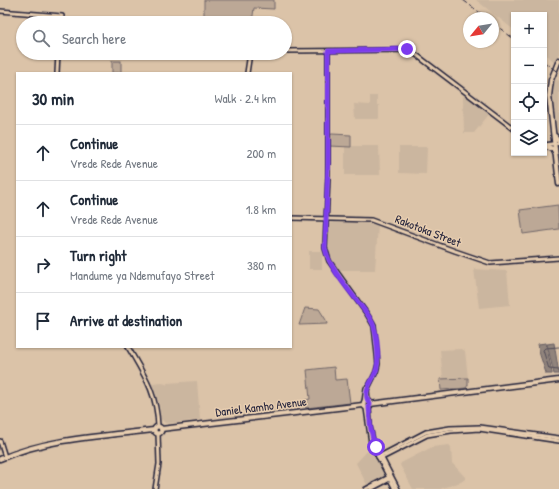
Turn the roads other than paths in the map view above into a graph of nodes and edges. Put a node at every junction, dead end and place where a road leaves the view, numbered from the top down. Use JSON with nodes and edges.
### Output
{"nodes":[{"id":1,"x":0,"y":12,"type":"edge"},
{"id":2,"x":62,"y":16,"type":"edge"},
{"id":3,"x":292,"y":50,"type":"edge"},
{"id":4,"x":328,"y":51,"type":"junction"},
{"id":5,"x":58,"y":60,"type":"edge"},
{"id":6,"x":249,"y":60,"type":"edge"},
{"id":7,"x":559,"y":60,"type":"edge"},
{"id":8,"x":559,"y":64,"type":"edge"},
{"id":9,"x":57,"y":72,"type":"edge"},
{"id":10,"x":247,"y":72,"type":"edge"},
{"id":11,"x":511,"y":127,"type":"edge"},
{"id":12,"x":554,"y":137,"type":"junction"},
{"id":13,"x":547,"y":145,"type":"edge"},
{"id":14,"x":547,"y":146,"type":"edge"},
{"id":15,"x":557,"y":146,"type":"edge"},
{"id":16,"x":559,"y":169,"type":"edge"},
{"id":17,"x":559,"y":184,"type":"edge"},
{"id":18,"x":292,"y":218,"type":"edge"},
{"id":19,"x":325,"y":219,"type":"junction"},
{"id":20,"x":559,"y":258,"type":"edge"},
{"id":21,"x":129,"y":348,"type":"edge"},
{"id":22,"x":559,"y":380,"type":"edge"},
{"id":23,"x":367,"y":404,"type":"junction"},
{"id":24,"x":160,"y":428,"type":"junction"},
{"id":25,"x":154,"y":430,"type":"junction"},
{"id":26,"x":158,"y":433,"type":"junction"},
{"id":27,"x":559,"y":439,"type":"edge"},
{"id":28,"x":0,"y":441,"type":"edge"},
{"id":29,"x":5,"y":457,"type":"junction"},
{"id":30,"x":380,"y":458,"type":"junction"},
{"id":31,"x":0,"y":459,"type":"edge"},
{"id":32,"x":390,"y":477,"type":"junction"},
{"id":33,"x":155,"y":489,"type":"edge"},
{"id":34,"x":366,"y":489,"type":"edge"},
{"id":35,"x":372,"y":489,"type":"edge"},
{"id":36,"x":396,"y":489,"type":"edge"}],
"edges":[{"from":1,"to":2,"type":"street"},
{"from":3,"to":4,"type":"street"},
{"from":4,"to":11,"type":"street"},
{"from":4,"to":19,"type":"street"},
{"from":5,"to":9,"type":"street"},
{"from":6,"to":10,"type":"street"},
{"from":7,"to":12,"type":"main road"},
{"from":8,"to":12,"type":"main road"},
{"from":12,"to":13,"type":"main road"},
{"from":12,"to":15,"type":"main road"},
{"from":14,"to":15,"type":"main road"},
{"from":15,"to":16,"type":"main road"},
{"from":15,"to":17,"type":"main road"},
{"from":18,"to":19,"type":"street","name":"Rakotoka Street"},
{"from":19,"to":20,"type":"street","name":"Rakotoka Street"},
{"from":19,"to":23,"type":"street"},
{"from":21,"to":24,"type":"street"},
{"from":22,"to":23,"type":"main road","name":"Daniel Kamho Avenue"},
{"from":23,"to":24,"type":"main road","name":"Daniel Kamho Avenue"},
{"from":23,"to":30,"type":"street"},
{"from":24,"to":25,"type":"main road"},
{"from":24,"to":26,"type":"main road"},
{"from":25,"to":26,"type":"main road"},
{"from":25,"to":29,"type":"main road"},
{"from":26,"to":33,"type":"street"},
{"from":27,"to":30,"type":"street"},
{"from":28,"to":29,"type":"street"},
{"from":29,"to":31,"type":"main road"},
{"from":30,"to":32,"type":"street"},
{"from":32,"to":34,"type":"street"},
{"from":32,"to":35,"type":"street"},
{"from":32,"to":36,"type":"street"}]}
